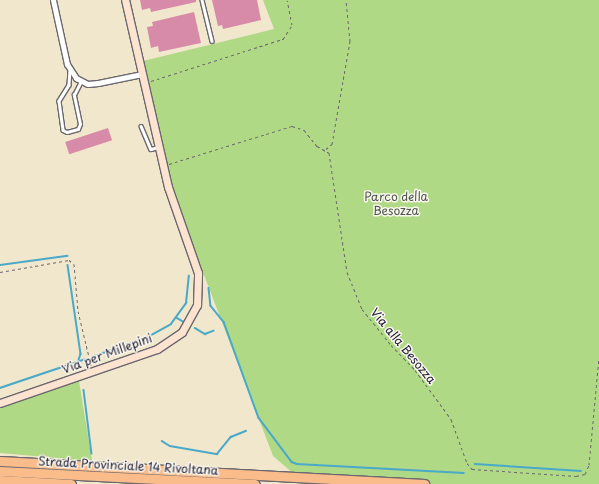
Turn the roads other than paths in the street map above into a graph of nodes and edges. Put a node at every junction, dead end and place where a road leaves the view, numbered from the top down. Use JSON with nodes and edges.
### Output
{"nodes":[{"id":1,"x":53,"y":0,"type":"edge"},
{"id":2,"x":125,"y":0,"type":"edge"},
{"id":3,"x":202,"y":0,"type":"edge"},
{"id":4,"x":212,"y":41,"type":"dead end"},
{"id":5,"x":70,"y":70,"type":"junction"},
{"id":6,"x":142,"y":74,"type":"junction"},
{"id":7,"x":81,"y":81,"type":"junction"},
{"id":8,"x":141,"y":126,"type":"dead end"},
{"id":9,"x":158,"y":147,"type":"junction"},
{"id":10,"x":0,"y":402,"type":"edge"},
{"id":11,"x":0,"y":461,"type":"edge"},
{"id":12,"x":0,"y":471,"type":"edge"},
{"id":13,"x":0,"y":480,"type":"edge"},
{"id":14,"x":71,"y":484,"type":"edge"},
{"id":15,"x":255,"y":484,"type":"edge"},
{"id":16,"x":424,"y":484,"type":"edge"}],
"edges":[{"from":1,"to":5,"type":"street"},
{"from":2,"to":6,"type":"street","name":"Via per Millepini"},
{"from":3,"to":4,"type":"lane"},
{"from":5,"to":7,"type":"street"},
{"from":5,"to":7,"type":"lane"},
{"from":6,"to":7,"type":"street"},
{"from":6,"to":9,"type":"street","name":"Via per Millepini"},
{"from":8,"to":9,"type":"lane"},
{"from":9,"to":10,"type":"street","name":"Via per Millepini"},
{"from":11,"to":16,"type":"highway"},
{"from":12,"to":15,"type":"highway","name":"Strada Provinciale 14 Rivoltana"},
{"from":13,"to":14,"type":"highway","name":"Strada Provinciale 14 Rivoltana"}]}
